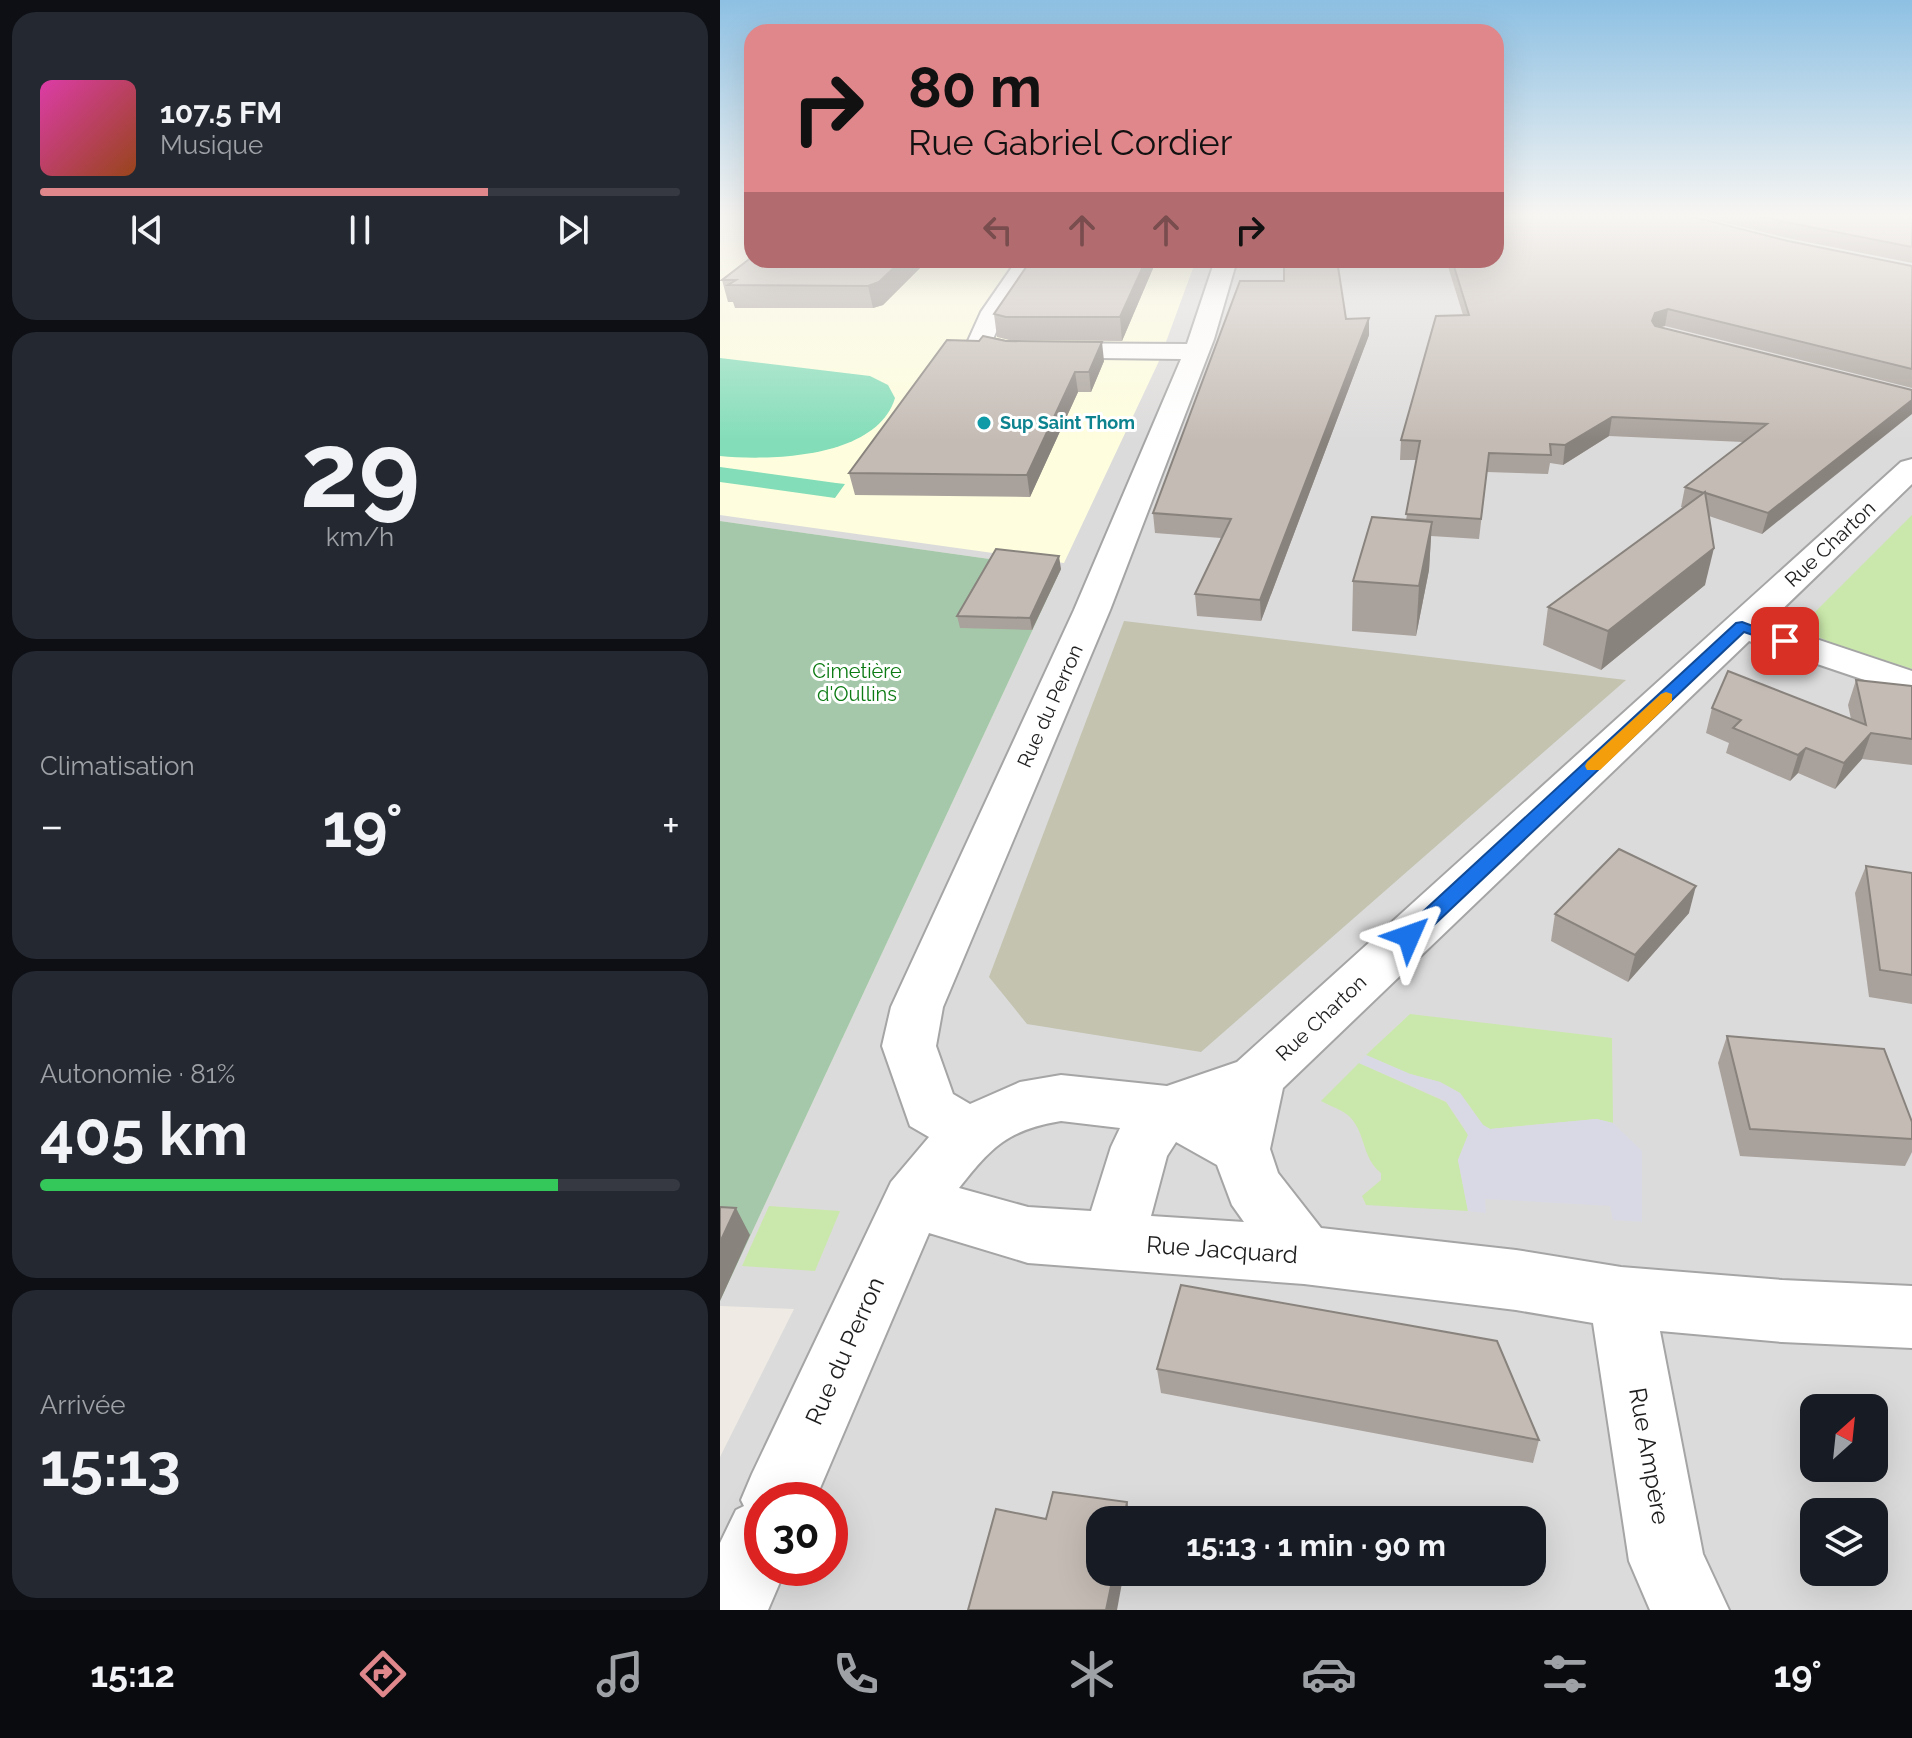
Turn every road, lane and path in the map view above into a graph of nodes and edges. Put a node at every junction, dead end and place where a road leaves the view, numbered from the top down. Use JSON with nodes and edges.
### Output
{"nodes":[{"id":1,"x":1007,"y":291,"type":"edge"},
{"id":2,"x":1216,"y":291,"type":"edge"},
{"id":3,"x":1197,"y":352,"type":"junction"},
{"id":4,"x":1912,"y":468,"type":"edge"},
{"id":5,"x":1742,"y":626,"type":"junction"},
{"id":6,"x":1912,"y":684,"type":"edge"},
{"id":7,"x":1257,"y":1078,"type":"junction"},
{"id":8,"x":1167,"y":1110,"type":"junction"},
{"id":9,"x":969,"y":1132,"type":"junction"},
{"id":10,"x":1241,"y":1149,"type":"junction"},
{"id":11,"x":912,"y":1201,"type":"junction"},
{"id":12,"x":1128,"y":1243,"type":"junction"},
{"id":13,"x":1304,"y":1255,"type":"junction"},
{"id":14,"x":1621,"y":1297,"type":"junction"},
{"id":15,"x":1912,"y":1317,"type":"edge"},
{"id":16,"x":786,"y":1482,"type":"edge"},
{"id":17,"x":744,"y":1576,"type":"edge"},
{"id":18,"x":729,"y":1610,"type":"edge"},
{"id":19,"x":1690,"y":1610,"type":"edge"}],
"edges":[{"from":1,"to":3,"type":"street"},
{"from":2,"to":3,"type":"street","name":"Rue du Perron"},
{"from":3,"to":9,"type":"street","name":"Rue du Perron"},
{"from":4,"to":5,"type":"street","name":"Rue Charton"},
{"from":5,"to":6,"type":"street"},
{"from":5,"to":7,"type":"street","name":"Rue Charton"},
{"from":7,"to":8,"type":"street","name":"Rue Charton"},
{"from":7,"to":10,"type":"street"},
{"from":8,"to":9,"type":"street"},
{"from":8,"to":10,"type":"street"},
{"from":8,"to":12,"type":"street"},
{"from":9,"to":11,"type":"street"},
{"from":10,"to":13,"type":"street"},
{"from":11,"to":12,"type":"street","name":"Rue Jacquard"},
{"from":11,"to":16,"type":"street","name":"Rue du Perron"},
{"from":12,"to":13,"type":"street","name":"Rue Jacquard"},
{"from":13,"to":14,"type":"street","name":"Rue Jacquard"},
{"from":14,"to":15,"type":"street","name":"Rue Jacquard"},
{"from":14,"to":19,"type":"street","name":"Rue Ampère"},
{"from":17,"to":18,"type":"street"}]}
